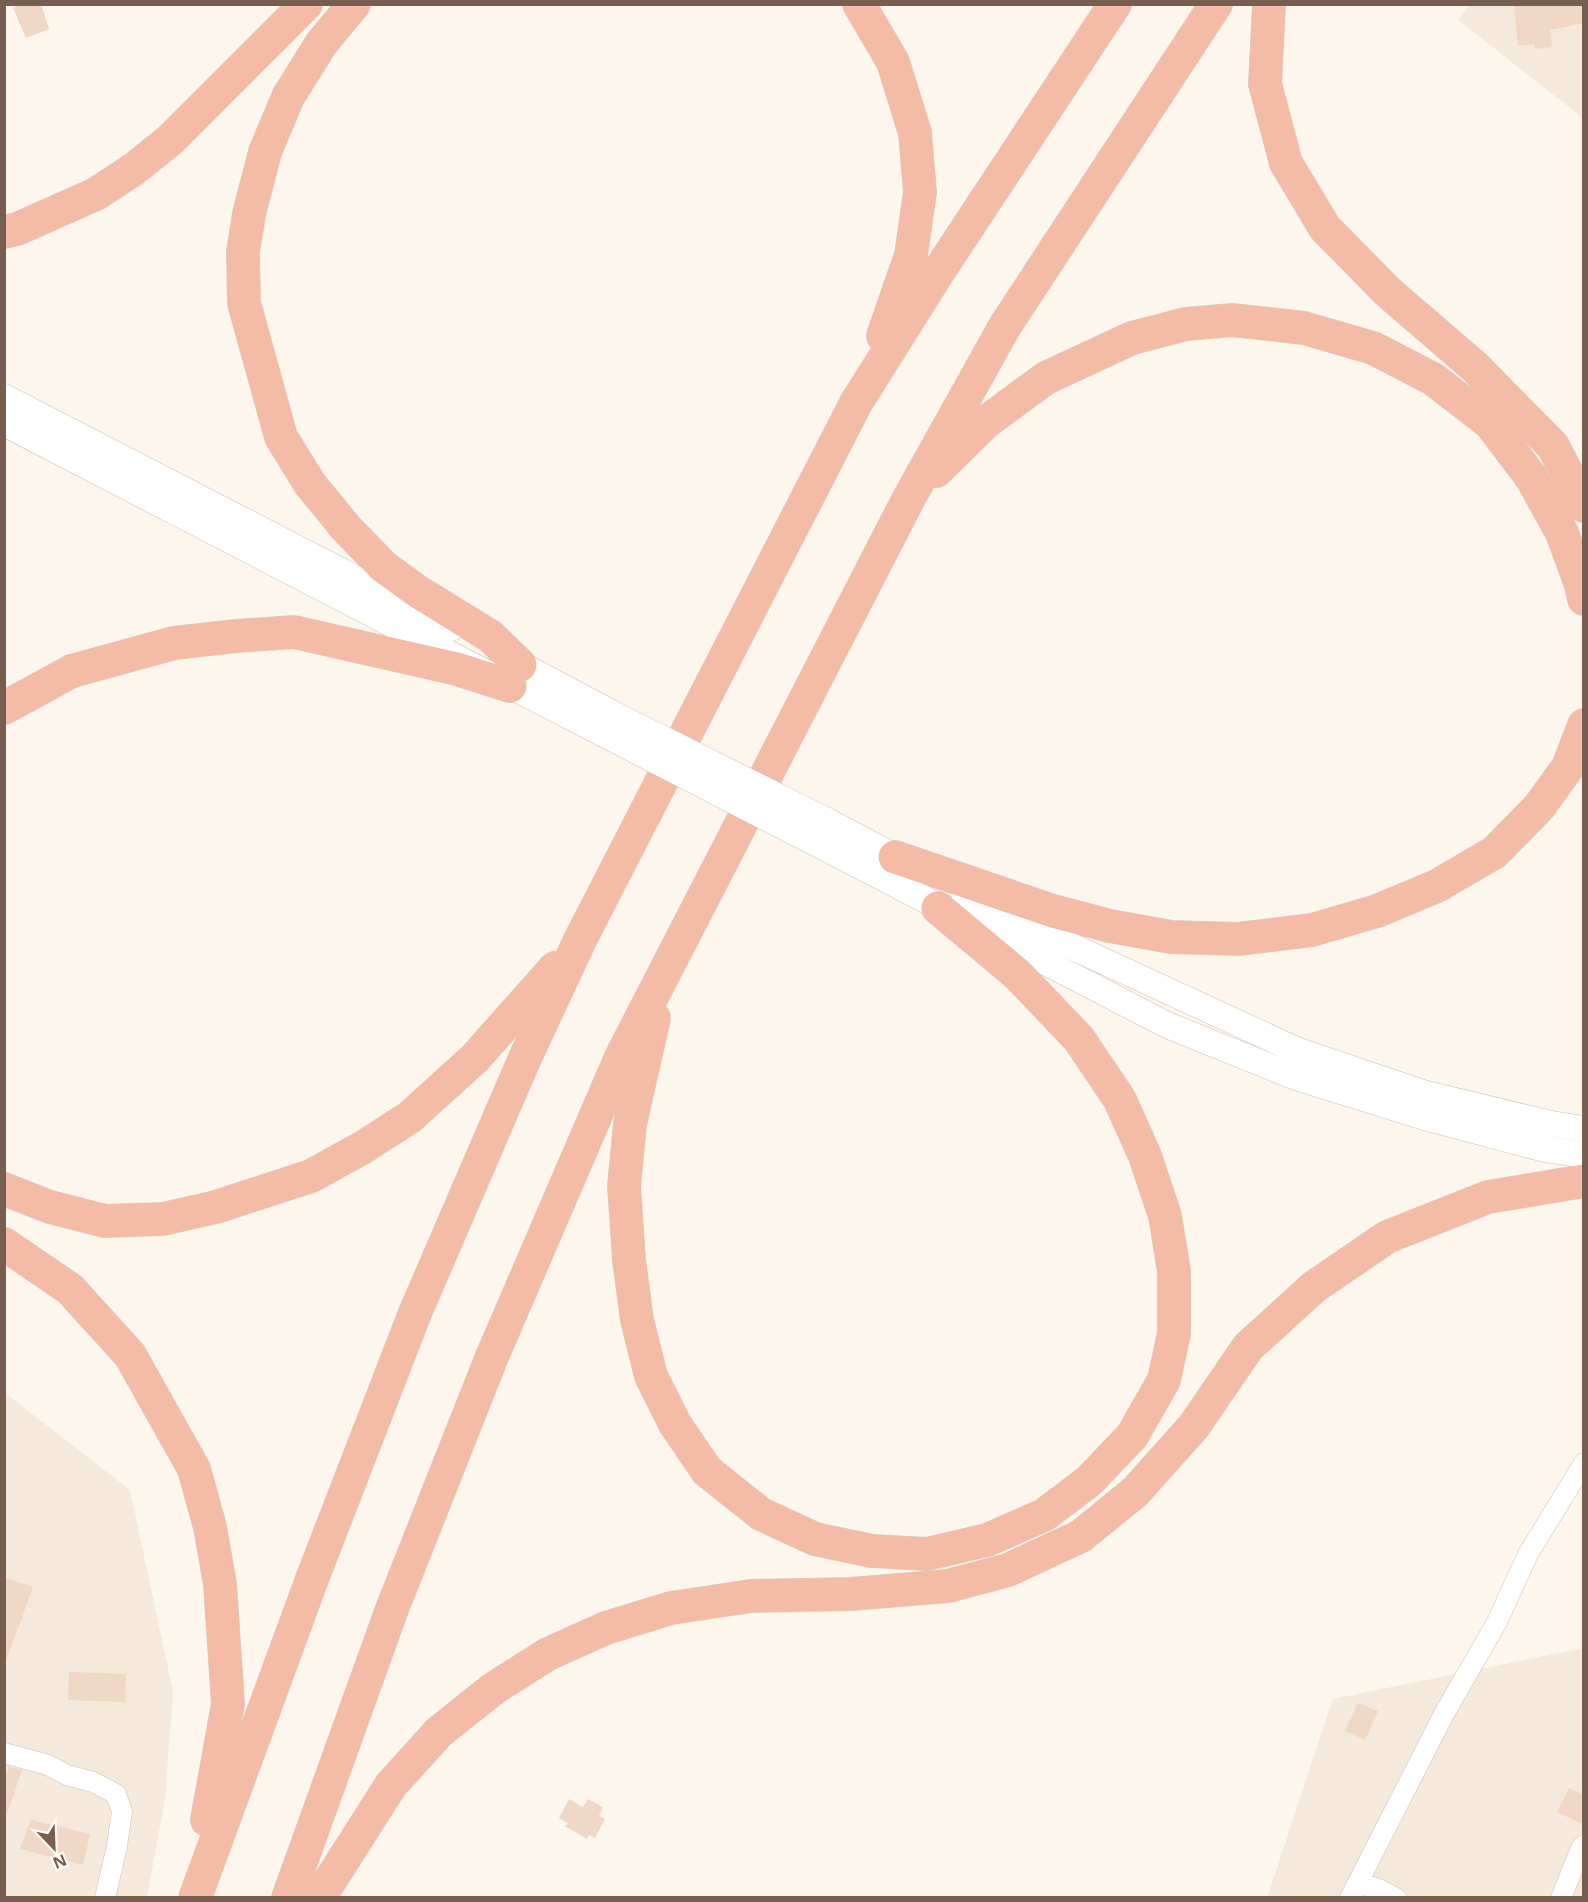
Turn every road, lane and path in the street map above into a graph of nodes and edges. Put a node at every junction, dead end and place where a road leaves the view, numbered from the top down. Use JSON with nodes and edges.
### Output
{"nodes":[{"id":1,"x":306,"y":4,"type":"edge"},
{"id":2,"x":354,"y":4,"type":"edge"},
{"id":3,"x":858,"y":4,"type":"edge"},
{"id":4,"x":1115,"y":4,"type":"edge"},
{"id":5,"x":1216,"y":4,"type":"edge"},
{"id":6,"x":1269,"y":4,"type":"edge"},
{"id":7,"x":4,"y":232,"type":"edge"},
{"id":8,"x":4,"y":397,"type":"edge"},
{"id":9,"x":856,"y":403,"type":"junction"},
{"id":10,"x":4,"y":423,"type":"edge"},
{"id":11,"x":909,"y":498,"type":"junction"},
{"id":12,"x":1584,"y":506,"type":"edge"},
{"id":13,"x":1584,"y":599,"type":"edge"},
{"id":14,"x":515,"y":675,"type":"junction"},
{"id":15,"x":4,"y":708,"type":"edge"},
{"id":16,"x":608,"y":724,"type":"junction"},
{"id":17,"x":1584,"y":725,"type":"edge"},
{"id":18,"x":895,"y":858,"type":"junction"},
{"id":19,"x":938,"y":908,"type":"junction"},
{"id":20,"x":580,"y":940,"type":"junction"},
{"id":21,"x":665,"y":969,"type":"junction"},
{"id":22,"x":1584,"y":1129,"type":"edge"},
{"id":23,"x":1584,"y":1155,"type":"edge"},
{"id":24,"x":1584,"y":1181,"type":"edge"},
{"id":25,"x":4,"y":1189,"type":"edge"},
{"id":26,"x":4,"y":1245,"type":"edge"},
{"id":27,"x":1584,"y":1463,"type":"edge"},
{"id":28,"x":4,"y":1753,"type":"edge"},
{"id":29,"x":1584,"y":1845,"type":"edge"},
{"id":30,"x":1354,"y":1891,"type":"edge"},
{"id":31,"x":105,"y":1898,"type":"edge"},
{"id":32,"x":194,"y":1898,"type":"edge"},
{"id":33,"x":288,"y":1898,"type":"edge"},
{"id":34,"x":320,"y":1898,"type":"edge"},
{"id":35,"x":1396,"y":1898,"type":"edge"},
{"id":36,"x":1561,"y":1898,"type":"edge"}],
"edges":[{"from":1,"to":7,"type":"highway"},
{"from":2,"to":14,"type":"highway"},
{"from":3,"to":9,"type":"highway"},
{"from":4,"to":9,"type":"highway"},
{"from":5,"to":11,"type":"highway"},
{"from":6,"to":12,"type":"highway"},
{"from":8,"to":14,"type":"street"},
{"from":9,"to":20,"type":"highway"},
{"from":10,"to":14,"type":"street"},
{"from":11,"to":13,"type":"highway"},
{"from":11,"to":21,"type":"highway"},
{"from":14,"to":15,"type":"highway"},
{"from":14,"to":16,"type":"street"},
{"from":16,"to":18,"type":"street","bridge":true},
{"from":16,"to":19,"type":"street","bridge":true},
{"from":17,"to":18,"type":"highway"},
{"from":18,"to":22,"type":"street"},
{"from":19,"to":21,"type":"highway"},
{"from":19,"to":23,"type":"street"},
{"from":20,"to":25,"type":"highway"},
{"from":20,"to":32,"type":"highway"},
{"from":21,"to":33,"type":"highway"},
{"from":24,"to":34,"type":"highway"},
{"from":26,"to":32,"type":"highway"},
{"from":27,"to":30,"type":"street"},
{"from":28,"to":31,"type":"street"},
{"from":29,"to":36,"type":"street"},
{"from":30,"to":35,"type":"street"}]}
